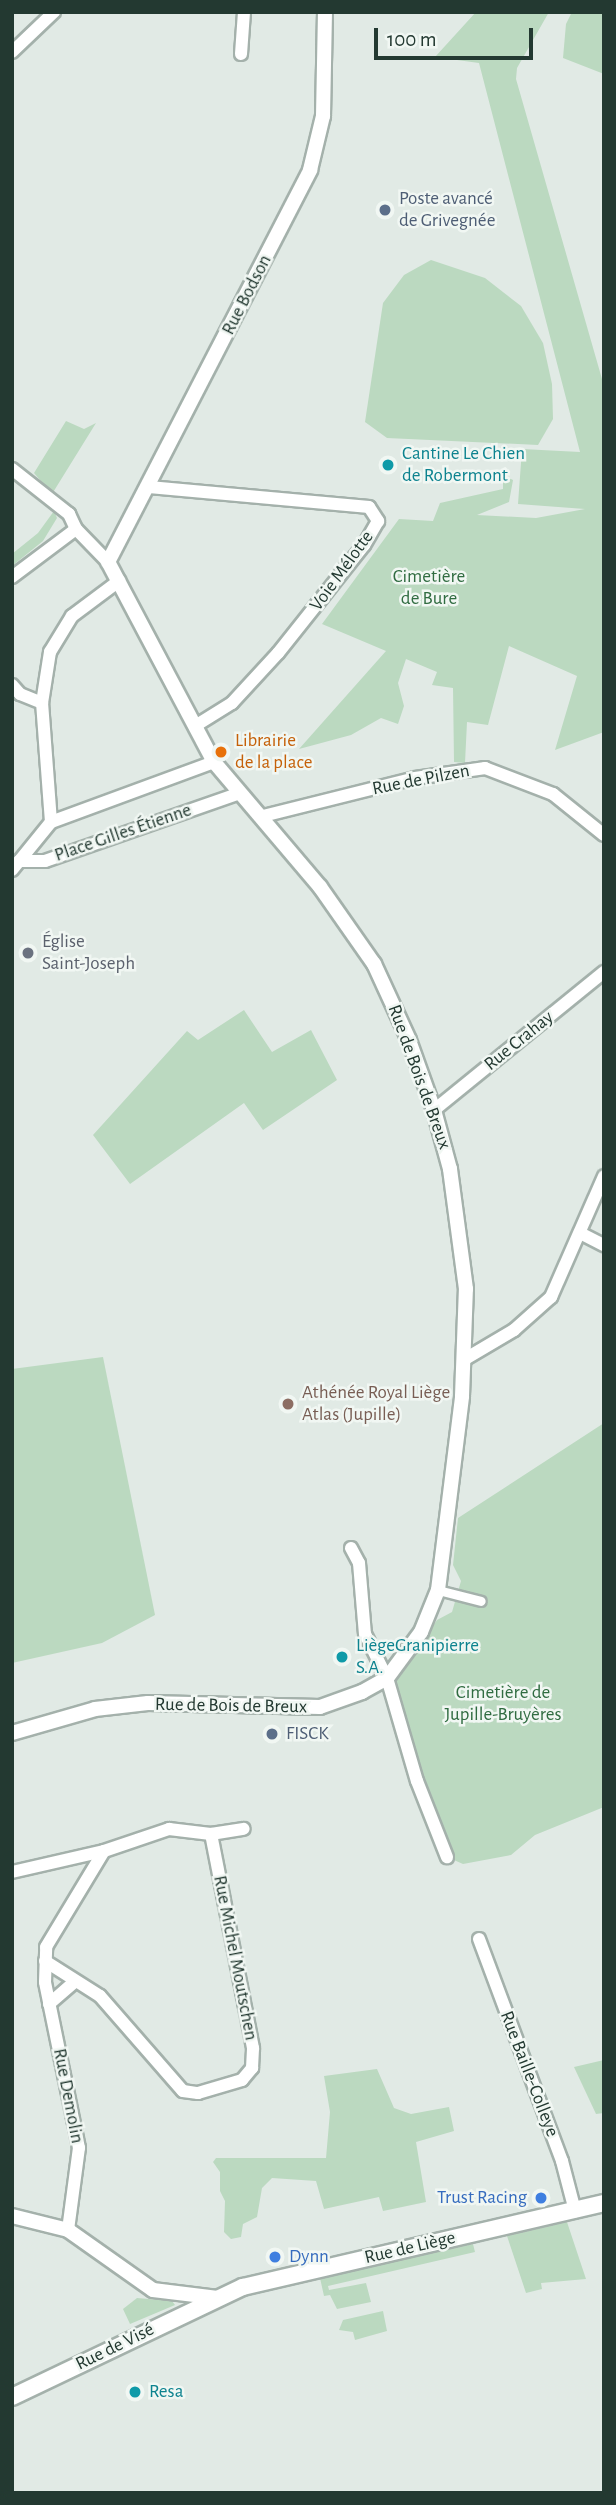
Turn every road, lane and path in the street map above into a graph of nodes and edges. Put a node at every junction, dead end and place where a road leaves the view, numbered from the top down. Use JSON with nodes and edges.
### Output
{"nodes":[{"id":1,"x":54,"y":12,"type":"edge"},
{"id":2,"x":244,"y":12,"type":"edge"},
{"id":3,"x":326,"y":12,"type":"edge"},
{"id":4,"x":12,"y":52,"type":"edge"},
{"id":5,"x":241,"y":54,"type":"dead end"},
{"id":6,"x":15,"y":476,"type":"edge"},
{"id":7,"x":149,"y":487,"type":"junction"},
{"id":8,"x":76,"y":529,"type":"junction"},
{"id":9,"x":108,"y":562,"type":"junction"},
{"id":10,"x":12,"y":577,"type":"edge"},
{"id":11,"x":119,"y":581,"type":"junction"},
{"id":12,"x":15,"y":692,"type":"edge"},
{"id":13,"x":42,"y":703,"type":"junction"},
{"id":14,"x":195,"y":726,"type":"junction"},
{"id":15,"x":214,"y":762,"type":"junction"},
{"id":16,"x":240,"y":793,"type":"junction"},
{"id":17,"x":263,"y":816,"type":"junction"},
{"id":18,"x":51,"y":822,"type":"junction"},
{"id":19,"x":604,"y":835,"type":"edge"},
{"id":20,"x":14,"y":861,"type":"edge"},
{"id":21,"x":604,"y":972,"type":"edge"},
{"id":22,"x":435,"y":1110,"type":"junction"},
{"id":23,"x":604,"y":1176,"type":"edge"},
{"id":24,"x":582,"y":1234,"type":"junction"},
{"id":25,"x":604,"y":1245,"type":"edge"},
{"id":26,"x":465,"y":1359,"type":"junction"},
{"id":27,"x":351,"y":1548,"type":"dead end"},
{"id":28,"x":438,"y":1590,"type":"junction"},
{"id":29,"x":481,"y":1601,"type":"dead end"},
{"id":30,"x":387,"y":1678,"type":"junction"},
{"id":31,"x":12,"y":1733,"type":"edge"},
{"id":32,"x":244,"y":1829,"type":"dead end"},
{"id":33,"x":211,"y":1834,"type":"junction"},
{"id":34,"x":104,"y":1850,"type":"junction"},
{"id":35,"x":447,"y":1857,"type":"dead end"},
{"id":36,"x":65,"y":1860,"type":"junction"},
{"id":37,"x":12,"y":1872,"type":"edge"},
{"id":38,"x":78,"y":1889,"type":"junction"},
{"id":39,"x":479,"y":1939,"type":"dead end"},
{"id":40,"x":45,"y":1961,"type":"junction"},
{"id":41,"x":74,"y":1982,"type":"junction"},
{"id":42,"x":49,"y":2004,"type":"junction"},
{"id":43,"x":604,"y":2203,"type":"edge"},
{"id":44,"x":575,"y":2211,"type":"junction"},
{"id":45,"x":12,"y":2216,"type":"edge"},
{"id":46,"x":68,"y":2230,"type":"junction"},
{"id":47,"x":218,"y":2298,"type":"junction"},
{"id":48,"x":12,"y":2397,"type":"edge"}],
"edges":[{"from":1,"to":4,"type":"street"},
{"from":2,"to":5,"type":"street"},
{"from":3,"to":7,"type":"street","name":"Rue Bodson"},
{"from":6,"to":8,"type":"street"},
{"from":7,"to":9,"type":"street","name":"Rue Bodson"},
{"from":7,"to":14,"type":"street","name":"Voie Mélotte"},
{"from":8,"to":9,"type":"street"},
{"from":8,"to":10,"type":"street"},
{"from":9,"to":11,"type":"street","name":"Rue de Bois de Breux"},
{"from":11,"to":13,"type":"street"},
{"from":11,"to":14,"type":"street","name":"Rue de Bois de Breux"},
{"from":12,"to":13,"type":"street"},
{"from":13,"to":18,"type":"street"},
{"from":14,"to":15,"type":"street","name":"Rue de Bois de Breux"},
{"from":15,"to":16,"type":"street","name":"Rue de Bois de Breux"},
{"from":15,"to":18,"type":"street","name":"Place Gilles Étienne"},
{"from":16,"to":17,"type":"street","name":"Rue de Bois de Breux"},
{"from":16,"to":20,"type":"street","name":"Place Gilles Étienne"},
{"from":17,"to":19,"type":"street","name":"Rue de Pilzen"},
{"from":17,"to":22,"type":"street","name":"Rue de Bois de Breux"},
{"from":18,"to":20,"type":"street","name":"Place Gilles Étienne"},
{"from":21,"to":22,"type":"street","name":"Rue Crahay"},
{"from":22,"to":26,"type":"street","name":"Rue de Bois de Breux"},
{"from":23,"to":24,"type":"street"},
{"from":24,"to":25,"type":"street"},
{"from":24,"to":26,"type":"street"},
{"from":26,"to":28,"type":"street","name":"Rue de Bois de Breux"},
{"from":27,"to":30,"type":"street"},
{"from":28,"to":29,"type":"street"},
{"from":28,"to":30,"type":"street","name":"Rue de Bois de Breux"},
{"from":30,"to":31,"type":"street","name":"Rue de Bois de Breux"},
{"from":30,"to":35,"type":"street"},
{"from":32,"to":33,"type":"street"},
{"from":33,"to":34,"type":"street"},
{"from":33,"to":41,"type":"street","name":"Rue Michel Moutschen"},
{"from":34,"to":36,"type":"street"},
{"from":34,"to":38,"type":"street"},
{"from":36,"to":37,"type":"street"},
{"from":36,"to":38,"type":"street"},
{"from":38,"to":40,"type":"street"},
{"from":39,"to":44,"type":"street","name":"Rue Baille-Colleye"},
{"from":40,"to":41,"type":"street","name":"Rue Michel Moutschen"},
{"from":40,"to":42,"type":"street","name":"Rue Demolin"},
{"from":41,"to":42,"type":"street"},
{"from":42,"to":46,"type":"street","name":"Rue Demolin"},
{"from":43,"to":44,"type":"main road","name":"Rue de Liège"},
{"from":44,"to":47,"type":"main road","name":"Rue de Liège"},
{"from":45,"to":46,"type":"street"},
{"from":46,"to":47,"type":"street"},
{"from":47,"to":48,"type":"main road","name":"Rue de Visé"}]}
